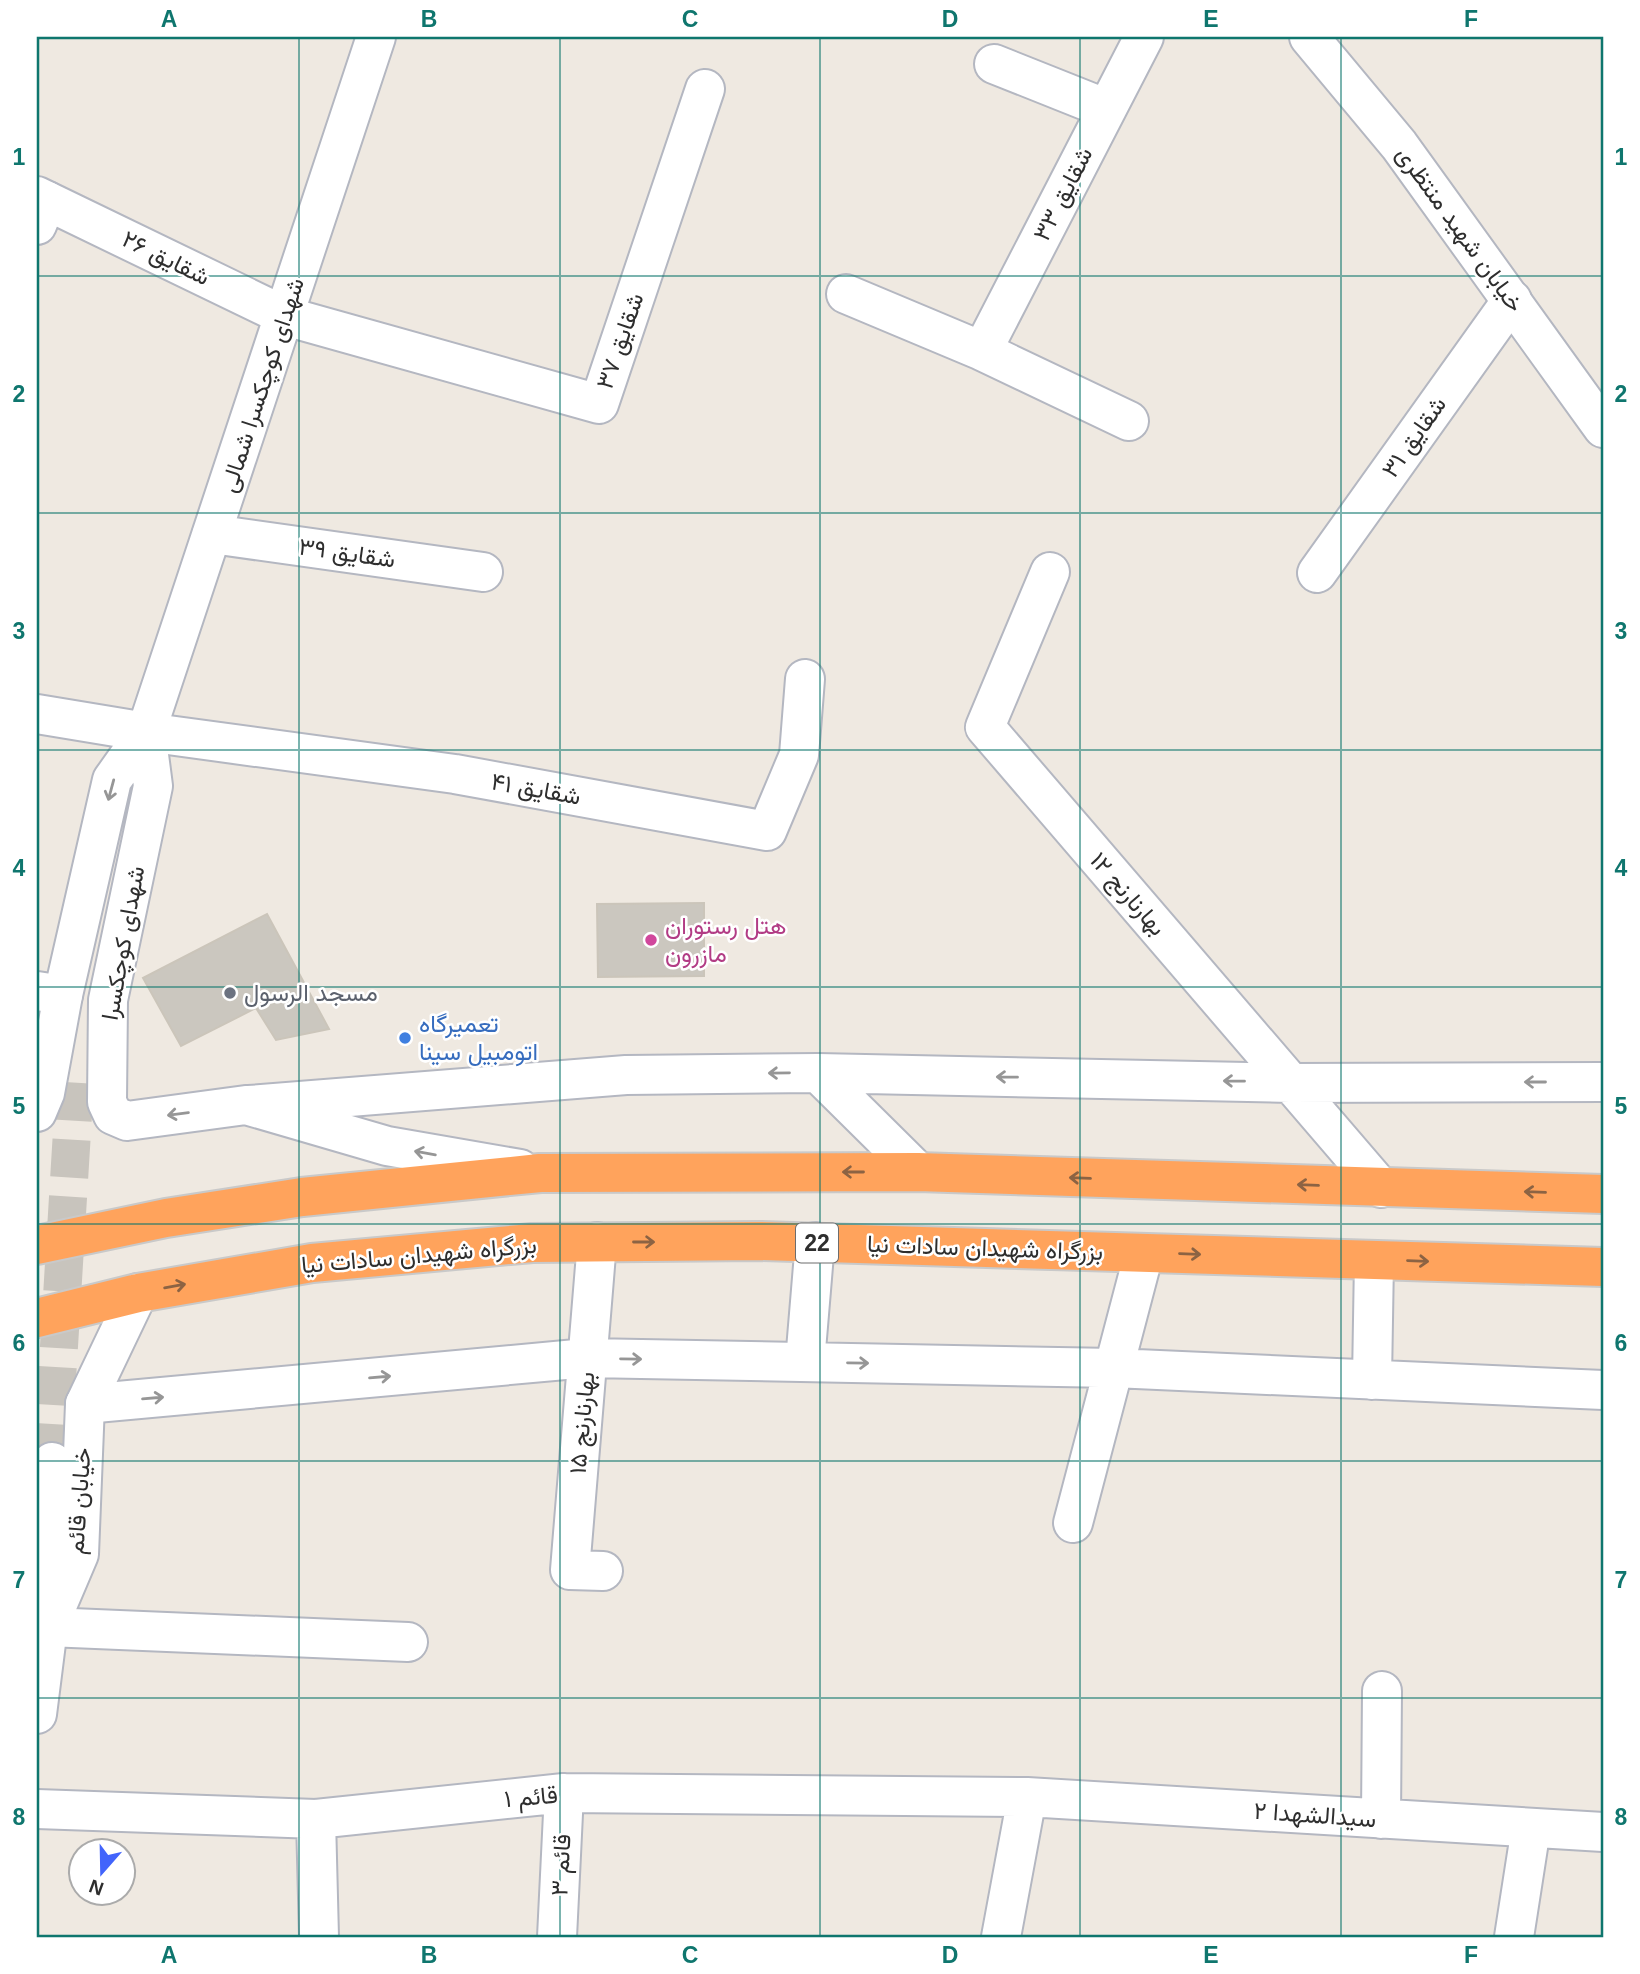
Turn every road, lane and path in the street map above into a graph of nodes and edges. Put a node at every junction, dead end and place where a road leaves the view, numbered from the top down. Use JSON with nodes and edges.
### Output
{"nodes":[{"id":1,"x":376,"y":37,"type":"edge"},
{"id":2,"x":1144,"y":37,"type":"edge"},
{"id":3,"x":1309,"y":37,"type":"edge"},
{"id":4,"x":994,"y":64,"type":"dead end"},
{"id":5,"x":705,"y":89,"type":"dead end"},
{"id":6,"x":1107,"y":109,"type":"junction"},
{"id":7,"x":40,"y":207,"type":"edge"},
{"id":8,"x":846,"y":294,"type":"dead end"},
{"id":9,"x":1512,"y":300,"type":"junction"},
{"id":10,"x":285,"y":316,"type":"junction"},
{"id":11,"x":982,"y":351,"type":"junction"},
{"id":12,"x":1599,"y":412,"type":"edge"},
{"id":13,"x":1129,"y":421,"type":"dead end"},
{"id":14,"x":212,"y":534,"type":"junction"},
{"id":15,"x":483,"y":572,"type":"dead end"},
{"id":16,"x":1050,"y":572,"type":"dead end"},
{"id":17,"x":1317,"y":573,"type":"dead end"},
{"id":18,"x":805,"y":679,"type":"dead end"},
{"id":19,"x":37,"y":713,"type":"edge"},
{"id":20,"x":146,"y":732,"type":"junction"},
{"id":21,"x":50,"y":993,"type":"edge"},
{"id":22,"x":108,"y":1000,"type":"junction"},
{"id":23,"x":818,"y":1073,"type":"junction"},
{"id":24,"x":1603,"y":1082,"type":"edge"},
{"id":25,"x":1290,"y":1083,"type":"junction"},
{"id":26,"x":246,"y":1105,"type":"junction"},
{"id":27,"x":37,"y":1112,"type":"edge"},
{"id":28,"x":918,"y":1172,"type":"junction"},
{"id":29,"x":540,"y":1173,"type":"junction"},
{"id":30,"x":1381,"y":1188,"type":"junction"},
{"id":31,"x":1603,"y":1194,"type":"edge"},
{"id":32,"x":597,"y":1242,"type":"junction"},
{"id":33,"x":815,"y":1242,"type":"junction"},
{"id":34,"x":37,"y":1245,"type":"edge"},
{"id":35,"x":1144,"y":1253,"type":"junction"},
{"id":36,"x":1374,"y":1260,"type":"junction"},
{"id":37,"x":1603,"y":1266,"type":"edge"},
{"id":38,"x":138,"y":1293,"type":"junction"},
{"id":39,"x":37,"y":1318,"type":"edge"},
{"id":40,"x":587,"y":1358,"type":"junction"},
{"id":41,"x":805,"y":1362,"type":"junction"},
{"id":42,"x":1114,"y":1368,"type":"junction"},
{"id":43,"x":1372,"y":1380,"type":"junction"},
{"id":44,"x":1603,"y":1390,"type":"edge"},
{"id":45,"x":85,"y":1404,"type":"junction"},
{"id":46,"x":52,"y":1462,"type":"tunnel mouth"},
{"id":47,"x":1073,"y":1523,"type":"dead end"},
{"id":48,"x":603,"y":1571,"type":"dead end"},
{"id":49,"x":48,"y":1627,"type":"junction"},
{"id":50,"x":408,"y":1642,"type":"dead end"},
{"id":51,"x":1382,"y":1691,"type":"dead end"},
{"id":52,"x":37,"y":1714,"type":"edge"},
{"id":53,"x":564,"y":1793,"type":"junction"},
{"id":54,"x":1027,"y":1797,"type":"junction"},
{"id":55,"x":37,"y":1809,"type":"edge"},
{"id":56,"x":316,"y":1819,"type":"junction"},
{"id":57,"x":1381,"y":1819,"type":"junction"},
{"id":58,"x":1531,"y":1828,"type":"junction"},
{"id":59,"x":1603,"y":1832,"type":"edge"},
{"id":60,"x":319,"y":1937,"type":"edge"},
{"id":61,"x":557,"y":1937,"type":"edge"},
{"id":62,"x":1001,"y":1937,"type":"edge"},
{"id":63,"x":1514,"y":1937,"type":"edge"}],
"edges":[{"from":1,"to":10,"type":"street","name":"شهدای کوچکسرا شمالی"},
{"from":2,"to":6,"type":"street","name":"شقایق ۳۳"},
{"from":3,"to":9,"type":"street","name":"خیابان شهید منتظری"},
{"from":4,"to":6,"type":"street"},
{"from":5,"to":10,"type":"street","name":"شقایق ۳۷"},
{"from":6,"to":11,"type":"street","name":"شقایق ۳۳"},
{"from":7,"to":10,"type":"street","name":"شقایق ۲۶"},
{"from":8,"to":11,"type":"street"},
{"from":9,"to":12,"type":"street","name":"خیابان شهید منتظری"},
{"from":9,"to":17,"type":"street","name":"شقایق ۳۱"},
{"from":10,"to":14,"type":"street","name":"شهدای کوچکسرا شمالی"},
{"from":11,"to":13,"type":"street"},
{"from":14,"to":15,"type":"street","name":"شقایق ۳۹"},
{"from":14,"to":20,"type":"street","name":"شهدای کوچکسرا شمالی"},
{"from":16,"to":25,"type":"street","name":"بهارنارنج ۱۲"},
{"from":18,"to":20,"type":"street","name":"شقایق ۴۱"},
{"from":19,"to":20,"type":"street"},
{"from":20,"to":21,"type":"street","name":"شهدای کوچکسرا","one_way":true},
{"from":20,"to":22,"type":"street","name":"شهدای کوچکسرا"},
{"from":21,"to":22,"type":"street"},
{"from":21,"to":27,"type":"street","name":"شهدای کوچکسرا"},
{"from":26,"to":22,"type":"street","name":"شهدای کوچکسرا","one_way":true},
{"from":25,"to":23,"type":"street","one_way":true},
{"from":23,"to":26,"type":"street","one_way":true},
{"from":23,"to":28,"type":"street"},
{"from":24,"to":25,"type":"street","one_way":true},
{"from":25,"to":30,"type":"street","name":"بهارنارنج ۱۲"},
{"from":29,"to":26,"type":"street","name":"شهدای کوچکسرا","one_way":true},
{"from":28,"to":29,"type":"highway","one_way":true},
{"from":30,"to":28,"type":"highway","one_way":true},
{"from":29,"to":34,"type":"highway"},
{"from":31,"to":30,"type":"highway","one_way":true},
{"from":32,"to":33,"type":"highway","name":"بزرگراه شهیدان سادات نیا","number":"22","one_way":true},
{"from":38,"to":32,"type":"highway","name":"بزرگراه شهیدان سادات نیا","number":"22","one_way":true},
{"from":32,"to":40,"type":"street","name":"بهارنارنج ۱۵"},
{"from":33,"to":35,"type":"highway","name":"بزرگراه شهیدان سادات نیا","number":"22"},
{"from":33,"to":41,"type":"street"},
{"from":35,"to":36,"type":"highway","name":"بزرگراه شهیدان سادات نیا","number":"22","one_way":true},
{"from":35,"to":42,"type":"street"},
{"from":36,"to":37,"type":"highway","name":"بزرگراه شهیدان سادات نیا","number":"22","one_way":true},
{"from":36,"to":43,"type":"street"},
{"from":38,"to":39,"type":"highway","name":"بزرگراه شهیدان سادات نیا","number":"22"},
{"from":38,"to":45,"type":"street","name":"خیابان قائم"},
{"from":40,"to":41,"type":"street","one_way":true},
{"from":45,"to":40,"type":"street","one_way":true},
{"from":40,"to":48,"type":"street","name":"بهارنارنج ۱۵"},
{"from":41,"to":42,"type":"street","one_way":true},
{"from":42,"to":43,"type":"street"},
{"from":42,"to":47,"type":"street"},
{"from":43,"to":44,"type":"street"},
{"from":45,"to":49,"type":"street","name":"خیابان قائم"},
{"from":46,"to":49,"type":"street"},
{"from":49,"to":50,"type":"street"},
{"from":49,"to":52,"type":"street","name":"خیابان قائم"},
{"from":51,"to":57,"type":"street"},
{"from":53,"to":54,"type":"street","name":"قائم ۱"},
{"from":53,"to":56,"type":"street","name":"قائم ۱"},
{"from":53,"to":61,"type":"street","name":"قائم ۳"},
{"from":54,"to":57,"type":"street","name":"سیدالشهدا ۲"},
{"from":54,"to":62,"type":"street"},
{"from":55,"to":56,"type":"street","name":"قائم ۱"},
{"from":56,"to":60,"type":"street"},
{"from":57,"to":58,"type":"street","name":"سیدالشهدا ۲"},
{"from":58,"to":59,"type":"street","name":"سیدالشهدا ۲"},
{"from":58,"to":63,"type":"street"}]}
